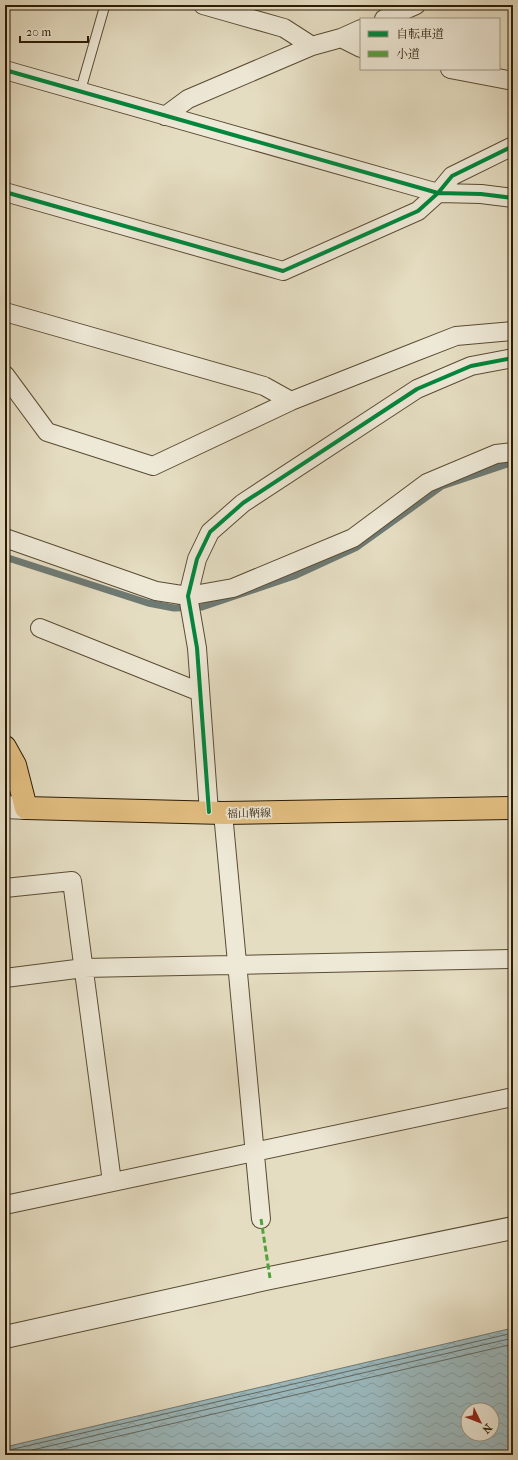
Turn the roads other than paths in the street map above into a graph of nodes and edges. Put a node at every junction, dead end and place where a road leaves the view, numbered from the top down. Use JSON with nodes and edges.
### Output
{"nodes":[{"id":1,"x":105,"y":5,"type":"edge"},
{"id":2,"x":203,"y":5,"type":"edge"},
{"id":3,"x":416,"y":5,"type":"edge"},
{"id":4,"x":386,"y":18,"type":"edge"},
{"id":5,"x":360,"y":29,"type":"edge"},
{"id":6,"x":341,"y":38,"type":"junction"},
{"id":7,"x":312,"y":46,"type":"junction"},
{"id":8,"x":360,"y":48,"type":"edge"},
{"id":9,"x":5,"y":70,"type":"edge"},
{"id":10,"x":455,"y":70,"type":"edge"},
{"id":11,"x":513,"y":81,"type":"edge"},
{"id":12,"x":80,"y":92,"type":"junction"},
{"id":13,"x":165,"y":116,"type":"junction"},
{"id":14,"x":513,"y":146,"type":"edge"},
{"id":15,"x":5,"y":192,"type":"edge"},
{"id":16,"x":438,"y":193,"type":"junction"},
{"id":17,"x":513,"y":198,"type":"edge"},
{"id":18,"x":5,"y":312,"type":"edge"},
{"id":19,"x":513,"y":331,"type":"edge"},
{"id":20,"x":513,"y":358,"type":"edge"},
{"id":21,"x":5,"y":375,"type":"edge"},
{"id":22,"x":291,"y":401,"type":"junction"},
{"id":23,"x":513,"y":452,"type":"edge"},
{"id":24,"x":5,"y":538,"type":"edge"},
{"id":25,"x":190,"y":604,"type":"junction"},
{"id":26,"x":40,"y":628,"type":"dead end"},
{"id":27,"x":200,"y":692,"type":"junction"},
{"id":28,"x":5,"y":747,"type":"edge"},
{"id":29,"x":5,"y":806,"type":"edge"},
{"id":30,"x":26,"y":808,"type":"junction"},
{"id":31,"x":513,"y":808,"type":"edge"},
{"id":32,"x":216,"y":813,"type":"junction"},
{"id":33,"x":5,"y":888,"type":"edge"},
{"id":34,"x":513,"y":959,"type":"edge"},
{"id":35,"x":237,"y":966,"type":"junction"},
{"id":36,"x":84,"y":968,"type":"junction"},
{"id":37,"x":5,"y":978,"type":"edge"},
{"id":38,"x":513,"y":1097,"type":"edge"},
{"id":39,"x":254,"y":1153,"type":"junction"},
{"id":40,"x":112,"y":1182,"type":"junction"},
{"id":41,"x":5,"y":1205,"type":"edge"},
{"id":42,"x":261,"y":1218,"type":"dead end"},
{"id":43,"x":513,"y":1228,"type":"edge"},
{"id":44,"x":5,"y":1337,"type":"edge"}],
"edges":[{"from":1,"to":12,"type":"lane"},
{"from":2,"to":7,"type":"street"},
{"from":3,"to":4,"type":"street"},
{"from":5,"to":6,"type":"street"},
{"from":6,"to":7,"type":"street"},
{"from":6,"to":8,"type":"street"},
{"from":7,"to":13,"type":"street"},
{"from":9,"to":12,"type":"street"},
{"from":10,"to":11,"type":"street"},
{"from":12,"to":13,"type":"street"},
{"from":13,"to":16,"type":"street"},
{"from":14,"to":16,"type":"street"},
{"from":15,"to":16,"type":"street"},
{"from":16,"to":17,"type":"street"},
{"from":18,"to":22,"type":"street"},
{"from":19,"to":22,"type":"street"},
{"from":20,"to":25,"type":"street"},
{"from":21,"to":22,"type":"street"},
{"from":23,"to":25,"type":"street"},
{"from":24,"to":25,"type":"street"},
{"from":25,"to":27,"type":"street"},
{"from":26,"to":27,"type":"street"},
{"from":27,"to":32,"type":"street"},
{"from":28,"to":30,"type":"main road"},
{"from":29,"to":30,"type":"street"},
{"from":30,"to":32,"type":"main road","name":"福山鞆線"},
{"from":31,"to":32,"type":"main road","name":"福山鞆線"},
{"from":32,"to":35,"type":"street"},
{"from":33,"to":36,"type":"street"},
{"from":34,"to":35,"type":"street"},
{"from":35,"to":36,"type":"street"},
{"from":35,"to":39,"type":"street"},
{"from":36,"to":37,"type":"street"},
{"from":36,"to":40,"type":"street"},
{"from":38,"to":39,"type":"street"},
{"from":39,"to":40,"type":"street"},
{"from":39,"to":42,"type":"street"},
{"from":40,"to":41,"type":"street"},
{"from":43,"to":44,"type":"street"}]}
